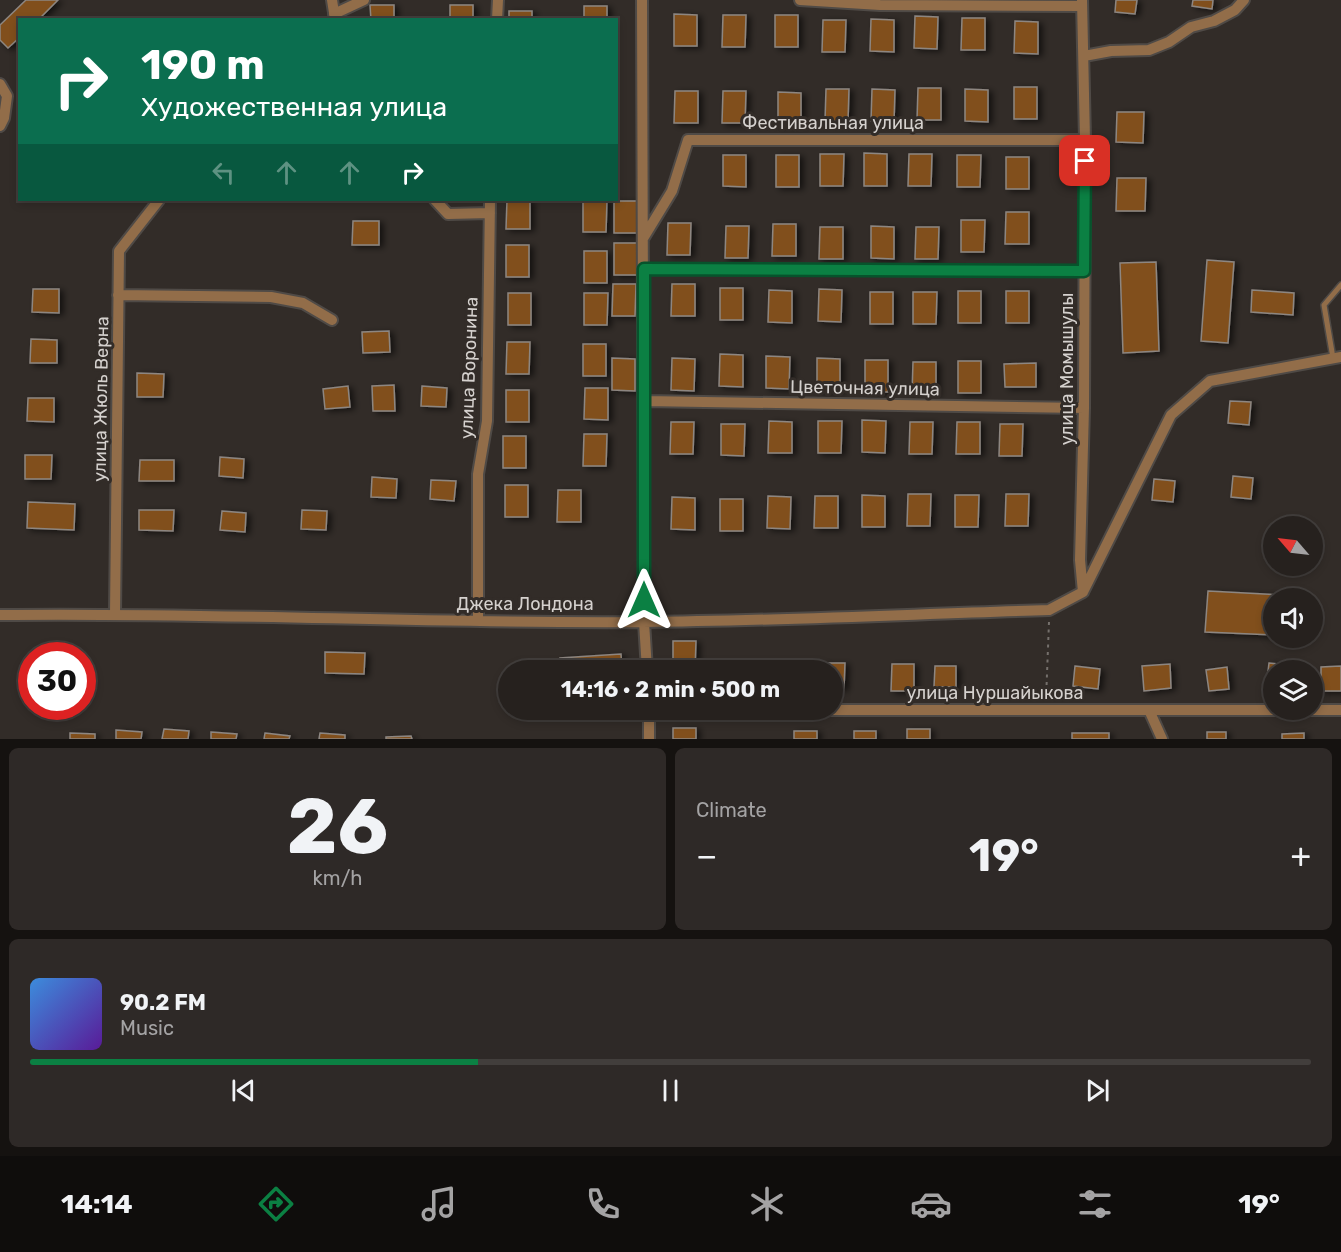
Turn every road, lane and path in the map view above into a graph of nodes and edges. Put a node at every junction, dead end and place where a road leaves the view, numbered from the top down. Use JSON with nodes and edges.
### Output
{"nodes":[{"id":1,"x":332,"y":0,"type":"edge"},
{"id":2,"x":364,"y":0,"type":"edge"},
{"id":3,"x":498,"y":0,"type":"edge"},
{"id":4,"x":642,"y":0,"type":"edge"},
{"id":5,"x":800,"y":0,"type":"edge"},
{"id":6,"x":1244,"y":0,"type":"edge"},
{"id":7,"x":1082,"y":3,"type":"edge"},
{"id":8,"x":335,"y":17,"type":"edge"},
{"id":9,"x":497,"y":18,"type":"edge"},
{"id":10,"x":1084,"y":56,"type":"junction"},
{"id":11,"x":0,"y":84,"type":"edge"},
{"id":12,"x":0,"y":126,"type":"edge"},
{"id":13,"x":1085,"y":140,"type":"junction"},
{"id":14,"x":158,"y":201,"type":"edge"},
{"id":15,"x":436,"y":201,"type":"edge"},
{"id":16,"x":490,"y":201,"type":"edge"},
{"id":17,"x":490,"y":213,"type":"junction"},
{"id":18,"x":644,"y":237,"type":"junction"},
{"id":19,"x":644,"y":269,"type":"junction"},
{"id":20,"x":1084,"y":271,"type":"junction"},
{"id":21,"x":1341,"y":285,"type":"edge"},
{"id":22,"x":118,"y":296,"type":"junction"},
{"id":23,"x":332,"y":320,"type":"dead end"},
{"id":24,"x":1337,"y":357,"type":"edge"},
{"id":25,"x":645,"y":401,"type":"junction"},
{"id":26,"x":1084,"y":408,"type":"junction"},
{"id":27,"x":1083,"y":592,"type":"junction"},
{"id":28,"x":1049,"y":610,"type":"junction"},
{"id":29,"x":115,"y":614,"type":"junction"},
{"id":30,"x":0,"y":615,"type":"edge"},
{"id":31,"x":478,"y":621,"type":"junction"},
{"id":32,"x":644,"y":622,"type":"junction"},
{"id":33,"x":646,"y":660,"type":"edge"},
{"id":34,"x":1046,"y":709,"type":"junction"},
{"id":35,"x":843,"y":710,"type":"edge"},
{"id":36,"x":1149,"y":710,"type":"junction"},
{"id":37,"x":1341,"y":710,"type":"edge"},
{"id":38,"x":649,"y":720,"type":"edge"},
{"id":39,"x":649,"y":739,"type":"edge"},
{"id":40,"x":1162,"y":739,"type":"edge"}],
"edges":[{"from":1,"to":8,"type":"street"},
{"from":2,"to":8,"type":"street"},
{"from":3,"to":9,"type":"street"},
{"from":4,"to":18,"type":"street"},
{"from":5,"to":7,"type":"street"},
{"from":6,"to":10,"type":"street"},
{"from":7,"to":10,"type":"street","name":"улица Момышулы"},
{"from":10,"to":13,"type":"street","name":"улица Момышулы"},
{"from":11,"to":12,"type":"street"},
{"from":13,"to":18,"type":"street","name":"Фестивальная улица"},
{"from":13,"to":20,"type":"street","name":"улица Момышулы"},
{"from":14,"to":22,"type":"street","name":"улица Жюль Верна"},
{"from":15,"to":17,"type":"street"},
{"from":16,"to":17,"type":"street","name":"улица Воронина"},
{"from":17,"to":31,"type":"street","name":"улица Воронина"},
{"from":18,"to":19,"type":"street"},
{"from":19,"to":20,"type":"street"},
{"from":19,"to":25,"type":"street"},
{"from":20,"to":26,"type":"street","name":"улица Момышулы"},
{"from":21,"to":24,"type":"lane"},
{"from":22,"to":23,"type":"street"},
{"from":22,"to":29,"type":"street","name":"улица Жюль Верна"},
{"from":24,"to":27,"type":"street"},
{"from":25,"to":26,"type":"street","name":"Цветочная улица"},
{"from":25,"to":32,"type":"street"},
{"from":26,"to":27,"type":"street","name":"улица Момышулы"},
{"from":27,"to":28,"type":"street"},
{"from":28,"to":32,"type":"street","name":"Джека Лондона"},
{"from":28,"to":34,"type":"path"},
{"from":29,"to":30,"type":"street","name":"Джека Лондона"},
{"from":29,"to":31,"type":"street","name":"Джека Лондона"},
{"from":31,"to":32,"type":"street","name":"Джека Лондона"},
{"from":32,"to":33,"type":"street"},
{"from":34,"to":35,"type":"street","name":"улица Нуршайыкова"},
{"from":34,"to":36,"type":"street","name":"улица Нуршайыкова"},
{"from":36,"to":37,"type":"street","name":"улица Нуршайыкова"},
{"from":36,"to":40,"type":"street"},
{"from":38,"to":39,"type":"street"}]}
